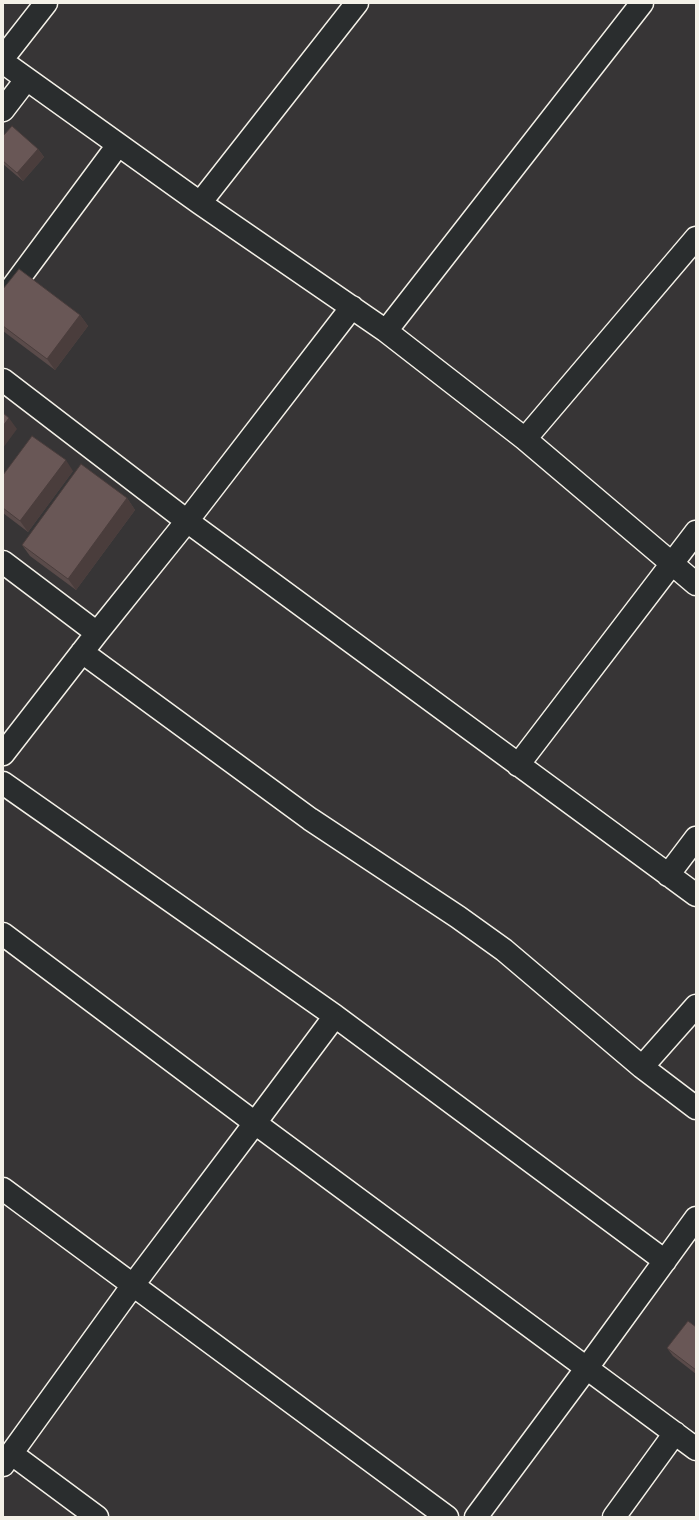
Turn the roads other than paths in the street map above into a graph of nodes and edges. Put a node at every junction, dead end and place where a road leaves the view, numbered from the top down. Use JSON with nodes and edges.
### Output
{"nodes":[{"id":1,"x":46,"y":3,"type":"edge"},
{"id":2,"x":357,"y":3,"type":"edge"},
{"id":3,"x":642,"y":3,"type":"edge"},
{"id":4,"x":3,"y":58,"type":"edge"},
{"id":5,"x":3,"y":62,"type":"edge"},
{"id":6,"x":26,"y":80,"type":"junction"},
{"id":7,"x":3,"y":110,"type":"edge"},
{"id":8,"x":118,"y":145,"type":"junction"},
{"id":9,"x":200,"y":203,"type":"junction"},
{"id":10,"x":696,"y":238,"type":"edge"},
{"id":11,"x":3,"y":300,"type":"edge"},
{"id":12,"x":352,"y":307,"type":"junction"},
{"id":13,"x":386,"y":331,"type":"junction"},
{"id":14,"x":3,"y":380,"type":"edge"},
{"id":15,"x":525,"y":439,"type":"junction"},
{"id":16,"x":187,"y":521,"type":"junction"},
{"id":17,"x":696,"y":532,"type":"edge"},
{"id":18,"x":3,"y":562,"type":"edge"},
{"id":19,"x":671,"y":563,"type":"junction"},
{"id":20,"x":696,"y":584,"type":"edge"},
{"id":21,"x":97,"y":633,"type":"junction"},
{"id":22,"x":82,"y":652,"type":"junction"},
{"id":23,"x":3,"y":754,"type":"edge"},
{"id":24,"x":518,"y":765,"type":"junction"},
{"id":25,"x":3,"y":783,"type":"edge"},
{"id":26,"x":696,"y":838,"type":"edge"},
{"id":27,"x":668,"y":875,"type":"junction"},
{"id":28,"x":696,"y":895,"type":"edge"},
{"id":29,"x":3,"y":934,"type":"edge"},
{"id":30,"x":696,"y":1006,"type":"edge"},
{"id":31,"x":334,"y":1016,"type":"junction"},
{"id":32,"x":642,"y":1067,"type":"junction"},
{"id":33,"x":696,"y":1108,"type":"edge"},
{"id":34,"x":255,"y":1123,"type":"junction"},
{"id":35,"x":3,"y":1189,"type":"edge"},
{"id":36,"x":696,"y":1218,"type":"edge"},
{"id":37,"x":665,"y":1261,"type":"junction"},
{"id":38,"x":133,"y":1285,"type":"junction"},
{"id":39,"x":586,"y":1369,"type":"junction"},
{"id":40,"x":675,"y":1433,"type":"junction"},
{"id":41,"x":696,"y":1449,"type":"edge"},
{"id":42,"x":7,"y":1460,"type":"edge"},
{"id":43,"x":97,"y":1517,"type":"edge"},
{"id":44,"x":447,"y":1517,"type":"edge"},
{"id":45,"x":476,"y":1517,"type":"edge"},
{"id":46,"x":614,"y":1517,"type":"edge"}],
"edges":[{"from":1,"to":4,"type":"street"},
{"from":2,"to":9,"type":"street"},
{"from":3,"to":13,"type":"street"},
{"from":5,"to":6,"type":"street"},
{"from":6,"to":7,"type":"street"},
{"from":6,"to":8,"type":"street"},
{"from":8,"to":9,"type":"street"},
{"from":8,"to":11,"type":"street"},
{"from":9,"to":12,"type":"street"},
{"from":10,"to":15,"type":"street"},
{"from":12,"to":13,"type":"street"},
{"from":12,"to":16,"type":"street"},
{"from":13,"to":15,"type":"street"},
{"from":14,"to":16,"type":"street"},
{"from":15,"to":19,"type":"street"},
{"from":16,"to":21,"type":"street"},
{"from":16,"to":24,"type":"street"},
{"from":17,"to":19,"type":"street"},
{"from":18,"to":21,"type":"street"},
{"from":19,"to":20,"type":"street"},
{"from":19,"to":24,"type":"street"},
{"from":21,"to":22,"type":"street"},
{"from":22,"to":23,"type":"street"},
{"from":22,"to":32,"type":"street"},
{"from":24,"to":27,"type":"street"},
{"from":25,"to":31,"type":"street"},
{"from":26,"to":27,"type":"street"},
{"from":27,"to":28,"type":"street"},
{"from":29,"to":34,"type":"street"},
{"from":30,"to":32,"type":"street"},
{"from":31,"to":34,"type":"street"},
{"from":31,"to":37,"type":"street"},
{"from":32,"to":33,"type":"street"},
{"from":34,"to":38,"type":"street"},
{"from":34,"to":39,"type":"street"},
{"from":35,"to":38,"type":"street"},
{"from":36,"to":37,"type":"street"},
{"from":37,"to":39,"type":"street"},
{"from":38,"to":42,"type":"street"},
{"from":38,"to":44,"type":"street"},
{"from":39,"to":40,"type":"street"},
{"from":39,"to":45,"type":"street"},
{"from":40,"to":41,"type":"street"},
{"from":40,"to":46,"type":"street"},
{"from":42,"to":43,"type":"street"}]}
